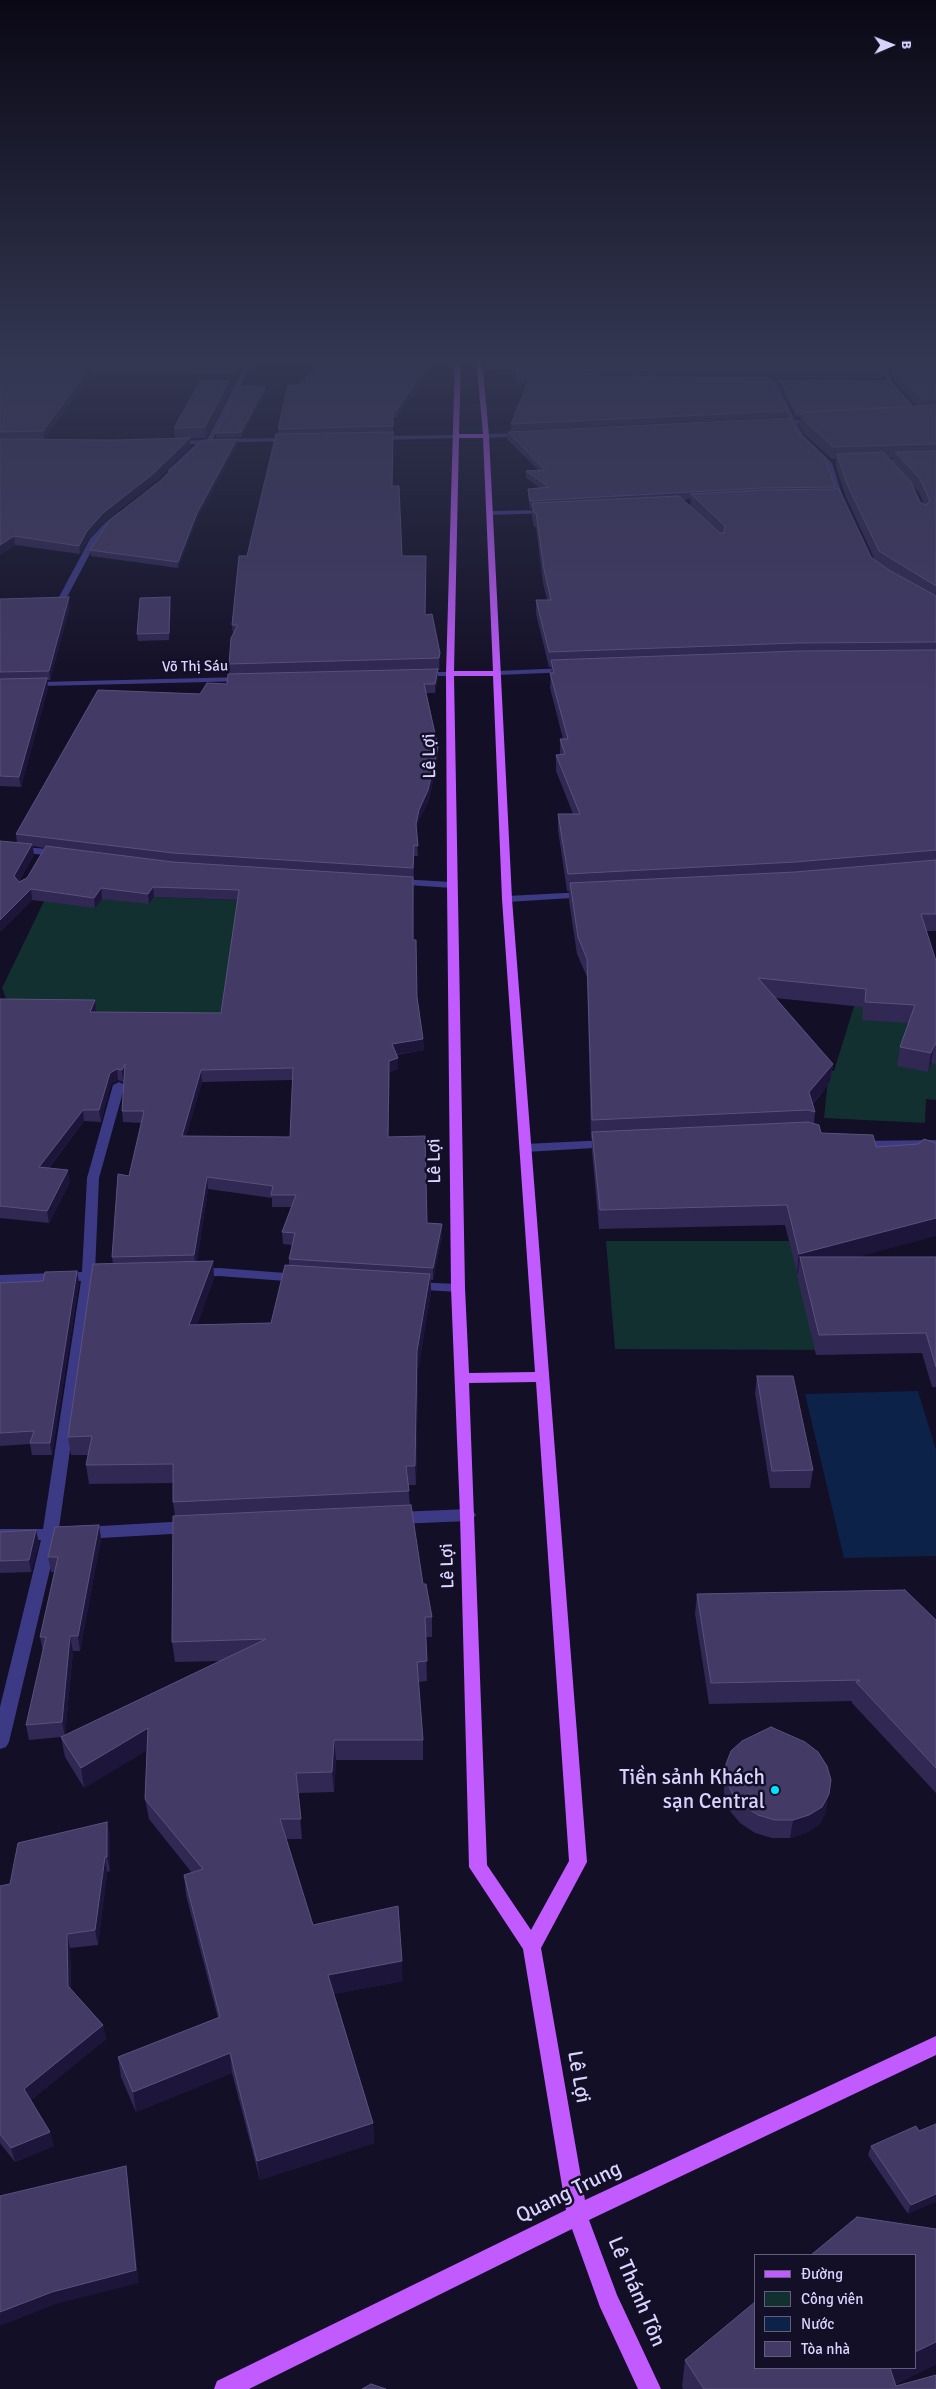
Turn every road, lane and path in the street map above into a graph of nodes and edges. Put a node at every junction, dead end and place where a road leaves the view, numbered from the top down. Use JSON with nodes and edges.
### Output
{"nodes":[{"id":1,"x":174,"y":469,"type":"edge"},
{"id":2,"x":456,"y":469,"type":"edge"},
{"id":3,"x":487,"y":469,"type":"edge"},
{"id":4,"x":831,"y":469,"type":"edge"},
{"id":5,"x":164,"y":478,"type":"edge"},
{"id":6,"x":831,"y":498,"type":"edge"},
{"id":7,"x":841,"y":498,"type":"junction"},
{"id":8,"x":128,"y":507,"type":"edge"},
{"id":9,"x":845,"y":507,"type":"edge"},
{"id":10,"x":555,"y":512,"type":"edge"},
{"id":11,"x":489,"y":513,"type":"junction"},
{"id":12,"x":41,"y":603,"type":"edge"},
{"id":13,"x":576,"y":670,"type":"edge"},
{"id":14,"x":497,"y":673,"type":"junction"},
{"id":15,"x":450,"y":674,"type":"junction"},
{"id":16,"x":410,"y":675,"type":"edge"},
{"id":17,"x":250,"y":679,"type":"edge"},
{"id":18,"x":0,"y":685,"type":"edge"},
{"id":19,"x":0,"y":848,"type":"edge"},
{"id":20,"x":44,"y":851,"type":"junction"},
{"id":21,"x":71,"y":855,"type":"edge"},
{"id":22,"x":35,"y":866,"type":"edge"},
{"id":23,"x":383,"y":881,"type":"edge"},
{"id":24,"x":452,"y":885,"type":"junction"},
{"id":25,"x":596,"y":894,"type":"edge"},
{"id":26,"x":507,"y":899,"type":"junction"},
{"id":27,"x":119,"y":1085,"type":"edge"},
{"id":28,"x":620,"y":1144,"type":"edge"},
{"id":29,"x":936,"y":1144,"type":"edge"},
{"id":30,"x":848,"y":1146,"type":"edge"},
{"id":31,"x":525,"y":1148,"type":"junction"},
{"id":32,"x":182,"y":1274,"type":"edge"},
{"id":33,"x":107,"y":1276,"type":"edge"},
{"id":34,"x":88,"y":1277,"type":"junction"},
{"id":35,"x":0,"y":1279,"type":"edge"},
{"id":36,"x":315,"y":1280,"type":"edge"},
{"id":37,"x":401,"y":1285,"type":"edge"},
{"id":38,"x":458,"y":1288,"type":"junction"},
{"id":39,"x":542,"y":1377,"type":"junction"},
{"id":40,"x":462,"y":1378,"type":"junction"},
{"id":41,"x":468,"y":1515,"type":"junction"},
{"id":42,"x":382,"y":1518,"type":"edge"},
{"id":43,"x":208,"y":1526,"type":"edge"},
{"id":44,"x":0,"y":1535,"type":"edge"},
{"id":45,"x":50,"y":1535,"type":"junction"},
{"id":46,"x":0,"y":1742,"type":"edge"},
{"id":47,"x":532,"y":1947,"type":"junction"},
{"id":48,"x":936,"y":2045,"type":"edge"},
{"id":49,"x":577,"y":2215,"type":"junction"},
{"id":50,"x":225,"y":2389,"type":"edge"},
{"id":51,"x":650,"y":2389,"type":"edge"}],
"edges":[{"from":1,"to":5,"type":"street"},
{"from":2,"to":15,"type":"main road","name":"Lê Lợi"},
{"from":3,"to":11,"type":"main road"},
{"from":4,"to":7,"type":"street"},
{"from":6,"to":7,"type":"street"},
{"from":7,"to":9,"type":"street"},
{"from":8,"to":12,"type":"street"},
{"from":10,"to":11,"type":"street"},
{"from":11,"to":14,"type":"main road"},
{"from":13,"to":14,"type":"street"},
{"from":14,"to":15,"type":"main road"},
{"from":14,"to":26,"type":"main road"},
{"from":15,"to":16,"type":"street"},
{"from":15,"to":24,"type":"main road","name":"Lê Lợi"},
{"from":17,"to":18,"type":"street","name":"Võ Thị Sáu"},
{"from":19,"to":20,"type":"street"},
{"from":20,"to":21,"type":"street"},
{"from":20,"to":22,"type":"street"},
{"from":23,"to":24,"type":"street"},
{"from":24,"to":38,"type":"main road","name":"Lê Lợi"},
{"from":25,"to":26,"type":"street"},
{"from":26,"to":31,"type":"main road"},
{"from":27,"to":34,"type":"street"},
{"from":28,"to":31,"type":"street"},
{"from":29,"to":30,"type":"street"},
{"from":31,"to":39,"type":"main road"},
{"from":32,"to":36,"type":"street"},
{"from":33,"to":34,"type":"street"},
{"from":34,"to":35,"type":"street"},
{"from":34,"to":45,"type":"street"},
{"from":37,"to":38,"type":"street"},
{"from":38,"to":40,"type":"main road","name":"Lê Lợi"},
{"from":39,"to":40,"type":"main road"},
{"from":39,"to":47,"type":"main road"},
{"from":40,"to":41,"type":"main road","name":"Lê Lợi"},
{"from":41,"to":42,"type":"street"},
{"from":41,"to":47,"type":"main road","name":"Lê Lợi"},
{"from":43,"to":45,"type":"street"},
{"from":44,"to":45,"type":"street"},
{"from":45,"to":46,"type":"street"},
{"from":47,"to":49,"type":"main road","name":"Lê Lợi"},
{"from":48,"to":49,"type":"main road","name":"Quang Trung"},
{"from":49,"to":50,"type":"main road","name":"Quang Trung"},
{"from":49,"to":51,"type":"main road","name":"Lê Thánh Tôn"}]}
